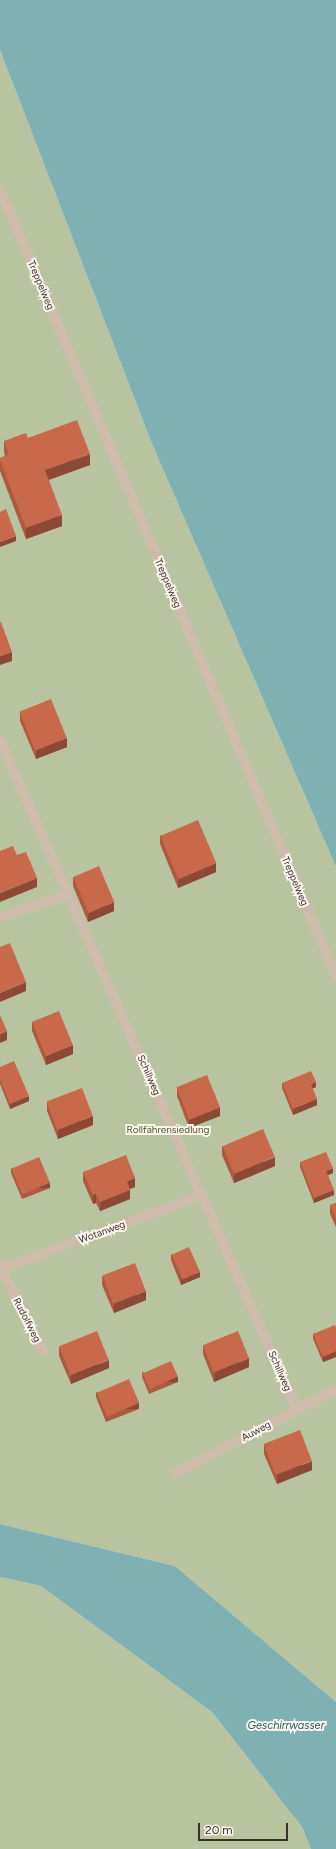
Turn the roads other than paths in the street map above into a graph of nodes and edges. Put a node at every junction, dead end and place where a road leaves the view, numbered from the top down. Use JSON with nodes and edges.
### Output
{"nodes":[{"id":1,"x":0,"y":189,"type":"edge"},
{"id":2,"x":0,"y":740,"type":"edge"},
{"id":3,"x":68,"y":894,"type":"junction"},
{"id":4,"x":0,"y":917,"type":"edge"},
{"id":5,"x":336,"y":976,"type":"edge"},
{"id":6,"x":202,"y":1195,"type":"junction"},
{"id":7,"x":1,"y":1267,"type":"edge"},
{"id":8,"x":43,"y":1352,"type":"dead end"},
{"id":9,"x":336,"y":1390,"type":"edge"},
{"id":10,"x":297,"y":1410,"type":"junction"},
{"id":11,"x":176,"y":1473,"type":"dead end"}],
"edges":[{"from":1,"to":5,"type":"street","name":"Treppelweg"},
{"from":2,"to":3,"type":"street","name":"Schillweg"},
{"from":3,"to":4,"type":"street"},
{"from":3,"to":6,"type":"street","name":"Schillweg"},
{"from":6,"to":7,"type":"street","name":"Wotanweg"},
{"from":6,"to":10,"type":"street","name":"Schillweg"},
{"from":7,"to":8,"type":"street","name":"Rudolfweg"},
{"from":9,"to":10,"type":"street","name":"Auweg"},
{"from":10,"to":11,"type":"street","name":"Auweg"}]}
